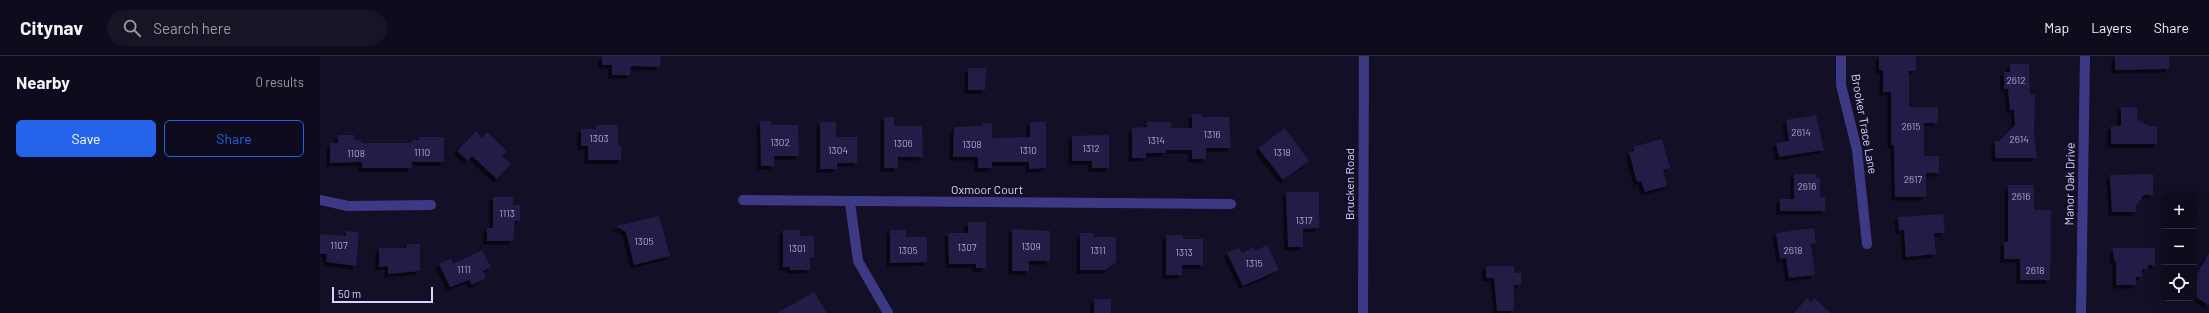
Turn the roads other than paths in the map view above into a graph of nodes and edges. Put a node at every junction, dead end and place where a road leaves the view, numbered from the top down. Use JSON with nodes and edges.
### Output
{"nodes":[{"id":1,"x":1364,"y":56,"type":"edge"},
{"id":2,"x":1841,"y":56,"type":"edge"},
{"id":3,"x":2085,"y":56,"type":"edge"},
{"id":4,"x":320,"y":200,"type":"edge"},
{"id":5,"x":743,"y":200,"type":"dead end"},
{"id":6,"x":850,"y":203,"type":"junction"},
{"id":7,"x":1231,"y":204,"type":"dead end"},
{"id":8,"x":431,"y":206,"type":"dead end"},
{"id":9,"x":1867,"y":244,"type":"dead end"},
{"id":10,"x":888,"y":313,"type":"edge"},
{"id":11,"x":1363,"y":313,"type":"edge"},
{"id":12,"x":2081,"y":313,"type":"edge"}],
"edges":[{"from":1,"to":11,"type":"street","name":"Brucken Road"},
{"from":2,"to":9,"type":"street","name":"Brooker Trace Lane"},
{"from":3,"to":12,"type":"street","name":"Manor Oak Drive"},
{"from":4,"to":8,"type":"street"},
{"from":5,"to":6,"type":"street","name":"Oxmoor Court"},
{"from":6,"to":7,"type":"street","name":"Oxmoor Court"},
{"from":6,"to":10,"type":"street"}]}
